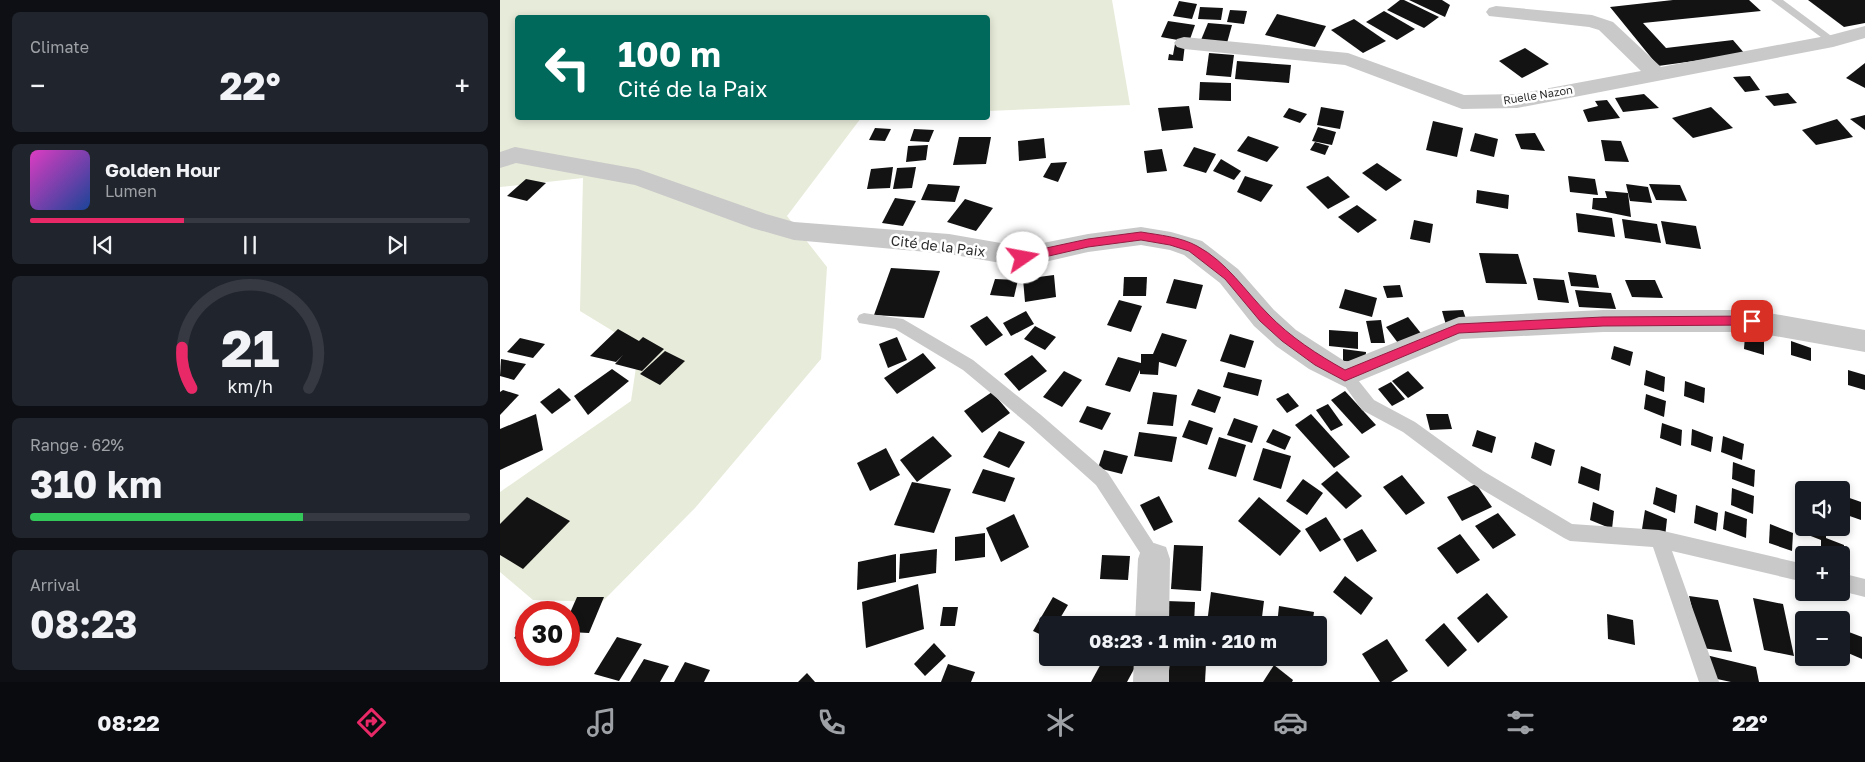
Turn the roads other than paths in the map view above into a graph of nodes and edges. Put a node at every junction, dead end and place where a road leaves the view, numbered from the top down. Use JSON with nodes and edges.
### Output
{"nodes":[{"id":1,"x":1776,"y":0,"type":"edge"},
{"id":2,"x":1496,"y":12,"type":"dead end"},
{"id":3,"x":1865,"y":32,"type":"edge"},
{"id":4,"x":1833,"y":41,"type":"junction"},
{"id":5,"x":1184,"y":43,"type":"dead end"},
{"id":6,"x":1656,"y":75,"type":"junction"},
{"id":7,"x":500,"y":160,"type":"edge"},
{"id":8,"x":864,"y":319,"type":"dead end"},
{"id":9,"x":1865,"y":341,"type":"edge"},
{"id":10,"x":1345,"y":376,"type":"junction"},
{"id":11,"x":1659,"y":539,"type":"junction"},
{"id":12,"x":1154,"y":559,"type":"joint"},
{"id":13,"x":1795,"y":572,"type":"edge"},
{"id":14,"x":1850,"y":584,"type":"edge"},
{"id":15,"x":1865,"y":588,"type":"edge"},
{"id":16,"x":1152,"y":616,"type":"edge"},
{"id":17,"x":1152,"y":666,"type":"edge"},
{"id":18,"x":1151,"y":682,"type":"edge"},
{"id":19,"x":1709,"y":682,"type":"edge"}],
"edges":[{"from":1,"to":4,"type":"lane"},
{"from":2,"to":6,"type":"street"},
{"from":3,"to":4,"type":"street","name":"Ruelle Nazon"},
{"from":4,"to":6,"type":"street","name":"Ruelle Nazon"},
{"from":5,"to":6,"type":"street","name":"Ruelle Nazon"},
{"from":7,"to":10,"type":"street","name":"Cité de la Paix"},
{"from":8,"to":12,"type":"lane"},
{"from":9,"to":10,"type":"street"},
{"from":10,"to":11,"type":"lane"},
{"from":11,"to":13,"type":"lane"},
{"from":11,"to":19,"type":"lane"},
{"from":12,"to":16,"type":"street"},
{"from":14,"to":15,"type":"lane"},
{"from":17,"to":18,"type":"street"}]}
